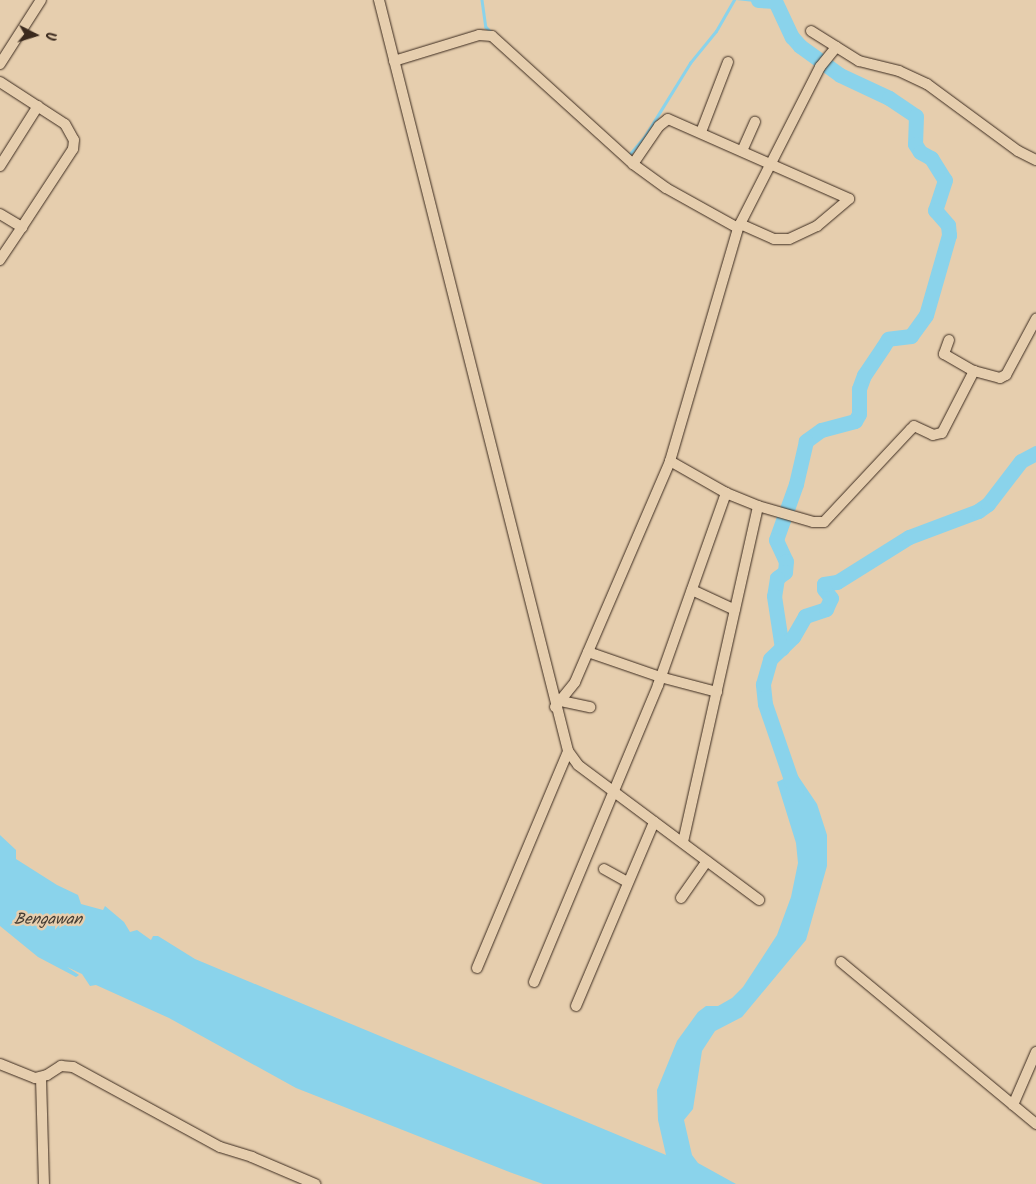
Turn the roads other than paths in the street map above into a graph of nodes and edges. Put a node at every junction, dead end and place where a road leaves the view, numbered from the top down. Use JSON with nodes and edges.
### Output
{"nodes":[{"id":1,"x":41,"y":0,"type":"edge"},
{"id":2,"x":380,"y":0,"type":"edge"},
{"id":3,"x":811,"y":31,"type":"dead end"},
{"id":4,"x":834,"y":50,"type":"junction"},
{"id":5,"x":394,"y":61,"type":"junction"},
{"id":6,"x":728,"y":62,"type":"dead end"},
{"id":7,"x":0,"y":64,"type":"edge"},
{"id":8,"x":0,"y":82,"type":"edge"},
{"id":9,"x":38,"y":106,"type":"junction"},
{"id":10,"x":755,"y":122,"type":"dead end"},
{"id":11,"x":701,"y":132,"type":"junction"},
{"id":12,"x":742,"y":151,"type":"junction"},
{"id":13,"x":1036,"y":160,"type":"edge"},
{"id":14,"x":634,"y":162,"type":"junction"},
{"id":15,"x":770,"y":163,"type":"junction"},
{"id":16,"x":0,"y":166,"type":"edge"},
{"id":17,"x":0,"y":214,"type":"edge"},
{"id":18,"x":739,"y":226,"type":"junction"},
{"id":19,"x":22,"y":227,"type":"junction"},
{"id":20,"x":0,"y":260,"type":"edge"},
{"id":21,"x":1036,"y":319,"type":"edge"},
{"id":22,"x":949,"y":340,"type":"dead end"},
{"id":23,"x":974,"y":371,"type":"junction"},
{"id":24,"x":670,"y":461,"type":"junction"},
{"id":25,"x":726,"y":493,"type":"junction"},
{"id":26,"x":758,"y":506,"type":"junction"},
{"id":27,"x":692,"y":590,"type":"junction"},
{"id":28,"x":735,"y":610,"type":"junction"},
{"id":29,"x":588,"y":652,"type":"junction"},
{"id":30,"x":660,"y":677,"type":"junction"},
{"id":31,"x":717,"y":692,"type":"junction"},
{"id":32,"x":558,"y":704,"type":"junction"},
{"id":33,"x":590,"y":707,"type":"dead end"},
{"id":34,"x":568,"y":751,"type":"junction"},
{"id":35,"x":614,"y":792,"type":"junction"},
{"id":36,"x":654,"y":822,"type":"junction"},
{"id":37,"x":683,"y":842,"type":"junction"},
{"id":38,"x":707,"y":861,"type":"junction"},
{"id":39,"x":604,"y":868,"type":"dead end"},
{"id":40,"x":627,"y":882,"type":"junction"},
{"id":41,"x":681,"y":898,"type":"dead end"},
{"id":42,"x":759,"y":900,"type":"dead end"},
{"id":43,"x":841,"y":962,"type":"dead end"},
{"id":44,"x":477,"y":968,"type":"dead end"},
{"id":45,"x":534,"y":982,"type":"dead end"},
{"id":46,"x":576,"y":1006,"type":"dead end"},
{"id":47,"x":1036,"y":1052,"type":"edge"},
{"id":48,"x":0,"y":1064,"type":"edge"},
{"id":49,"x":41,"y":1078,"type":"junction"},
{"id":50,"x":1013,"y":1105,"type":"junction"},
{"id":51,"x":1036,"y":1124,"type":"edge"},
{"id":52,"x":44,"y":1184,"type":"edge"},
{"id":53,"x":315,"y":1184,"type":"edge"}],
"edges":[{"from":1,"to":7,"type":"street"},
{"from":2,"to":5,"type":"street"},
{"from":3,"to":4,"type":"street"},
{"from":4,"to":13,"type":"street"},
{"from":4,"to":15,"type":"street"},
{"from":5,"to":14,"type":"street"},
{"from":5,"to":32,"type":"street"},
{"from":6,"to":11,"type":"street"},
{"from":8,"to":9,"type":"street"},
{"from":9,"to":16,"type":"street"},
{"from":9,"to":19,"type":"street"},
{"from":10,"to":12,"type":"street"},
{"from":11,"to":12,"type":"street"},
{"from":11,"to":14,"type":"street"},
{"from":12,"to":15,"type":"street"},
{"from":14,"to":18,"type":"street"},
{"from":15,"to":18,"type":"street"},
{"from":15,"to":18,"type":"street"},
{"from":17,"to":19,"type":"street"},
{"from":18,"to":24,"type":"street"},
{"from":19,"to":20,"type":"street"},
{"from":21,"to":23,"type":"street"},
{"from":22,"to":23,"type":"street"},
{"from":23,"to":26,"type":"street"},
{"from":24,"to":25,"type":"street"},
{"from":24,"to":29,"type":"street"},
{"from":25,"to":26,"type":"street"},
{"from":25,"to":27,"type":"street"},
{"from":26,"to":28,"type":"street"},
{"from":27,"to":28,"type":"street"},
{"from":27,"to":30,"type":"street"},
{"from":28,"to":31,"type":"street"},
{"from":29,"to":30,"type":"street"},
{"from":29,"to":32,"type":"street"},
{"from":30,"to":31,"type":"street"},
{"from":30,"to":35,"type":"street"},
{"from":31,"to":37,"type":"street"},
{"from":32,"to":33,"type":"street"},
{"from":32,"to":34,"type":"street"},
{"from":34,"to":35,"type":"street"},
{"from":34,"to":44,"type":"street"},
{"from":35,"to":36,"type":"street"},
{"from":35,"to":45,"type":"street"},
{"from":36,"to":37,"type":"street"},
{"from":36,"to":40,"type":"street"},
{"from":37,"to":38,"type":"street"},
{"from":38,"to":41,"type":"street"},
{"from":38,"to":42,"type":"street"},
{"from":39,"to":40,"type":"street"},
{"from":40,"to":46,"type":"street"},
{"from":43,"to":50,"type":"street"},
{"from":47,"to":50,"type":"street"},
{"from":48,"to":49,"type":"street"},
{"from":49,"to":52,"type":"street"},
{"from":49,"to":53,"type":"street"},
{"from":50,"to":51,"type":"street"}]}
